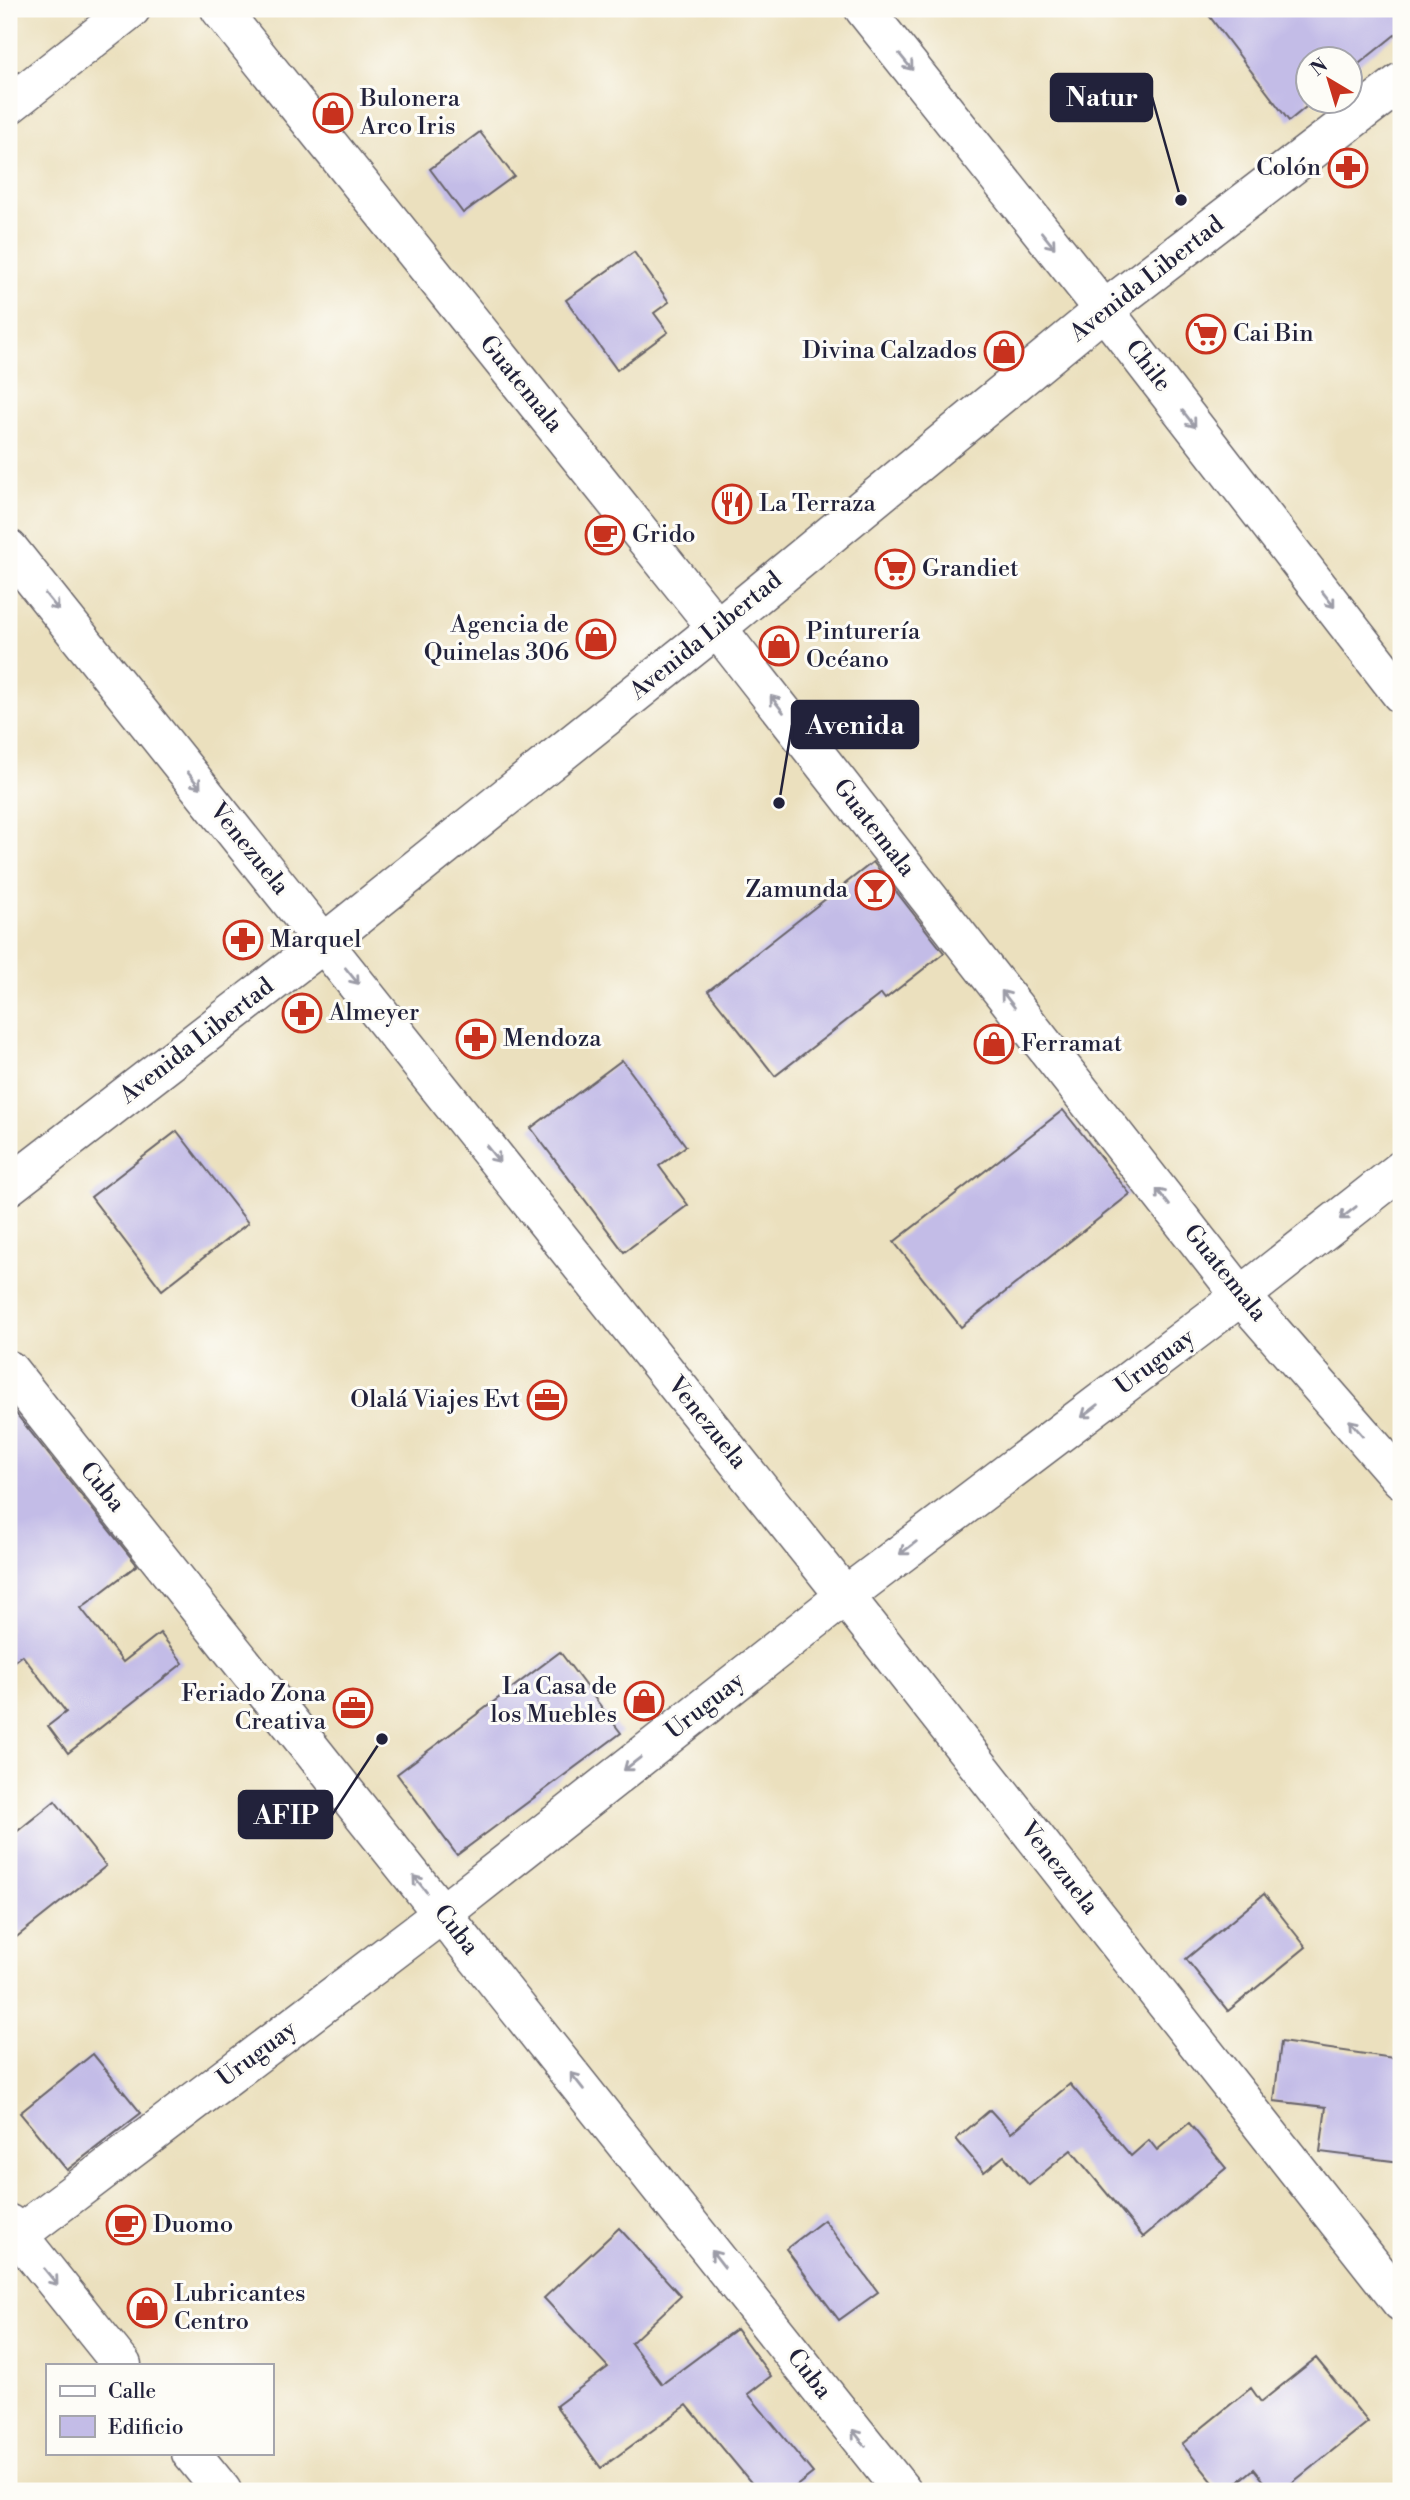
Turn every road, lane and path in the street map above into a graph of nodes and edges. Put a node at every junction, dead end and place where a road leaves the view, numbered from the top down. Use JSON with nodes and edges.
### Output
{"nodes":[{"id":1,"x":131,"y":9,"type":"edge"},
{"id":2,"x":220,"y":9,"type":"edge"},
{"id":3,"x":864,"y":9,"type":"edge"},
{"id":4,"x":1401,"y":82,"type":"edge"},
{"id":5,"x":9,"y":105,"type":"edge"},
{"id":6,"x":1104,"y":310,"type":"junction"},
{"id":7,"x":9,"y":549,"type":"edge"},
{"id":8,"x":717,"y":628,"type":"junction"},
{"id":9,"x":1401,"y":694,"type":"edge"},
{"id":10,"x":325,"y":943,"type":"junction"},
{"id":11,"x":1401,"y":1170,"type":"edge"},
{"id":12,"x":9,"y":1186,"type":"edge"},
{"id":13,"x":1241,"y":1296,"type":"junction"},
{"id":14,"x":9,"y":1370,"type":"edge"},
{"id":15,"x":1401,"y":1479,"type":"edge"},
{"id":16,"x":845,"y":1596,"type":"junction"},
{"id":17,"x":443,"y":1913,"type":"junction"},
{"id":18,"x":12,"y":2234,"type":"edge"},
{"id":19,"x":1401,"y":2301,"type":"edge"},
{"id":20,"x":121,"y":2364,"type":"edge"},
{"id":21,"x":192,"y":2454,"type":"edge"},
{"id":22,"x":222,"y":2491,"type":"edge"},
{"id":23,"x":902,"y":2491,"type":"edge"}],
"edges":[{"from":1,"to":5,"type":"street"},
{"from":2,"to":8,"type":"street","name":"Guatemala"},
{"from":3,"to":6,"type":"street","name":"Chile","one_way":true},
{"from":4,"to":6,"type":"street","name":"Avenida Libertad"},
{"from":6,"to":8,"type":"street","name":"Avenida Libertad"},
{"from":6,"to":9,"type":"street","name":"Chile","one_way":true},
{"from":7,"to":10,"type":"street","name":"Venezuela","one_way":true},
{"from":8,"to":10,"type":"street","name":"Avenida Libertad"},
{"from":13,"to":8,"type":"street","name":"Guatemala","one_way":true},
{"from":10,"to":12,"type":"street","name":"Avenida Libertad"},
{"from":10,"to":16,"type":"street","name":"Venezuela","one_way":true},
{"from":11,"to":13,"type":"street","name":"Uruguay","one_way":true},
{"from":15,"to":13,"type":"street","name":"Guatemala","one_way":true},
{"from":13,"to":16,"type":"street","name":"Uruguay","one_way":true},
{"from":17,"to":14,"type":"street","name":"Cuba","one_way":true},
{"from":16,"to":17,"type":"street","name":"Uruguay","one_way":true},
{"from":16,"to":19,"type":"street","name":"Venezuela"},
{"from":17,"to":18,"type":"street","name":"Uruguay"},
{"from":23,"to":17,"type":"street","name":"Cuba","one_way":true},
{"from":18,"to":20,"type":"street","one_way":true},
{"from":21,"to":22,"type":"street"}]}
